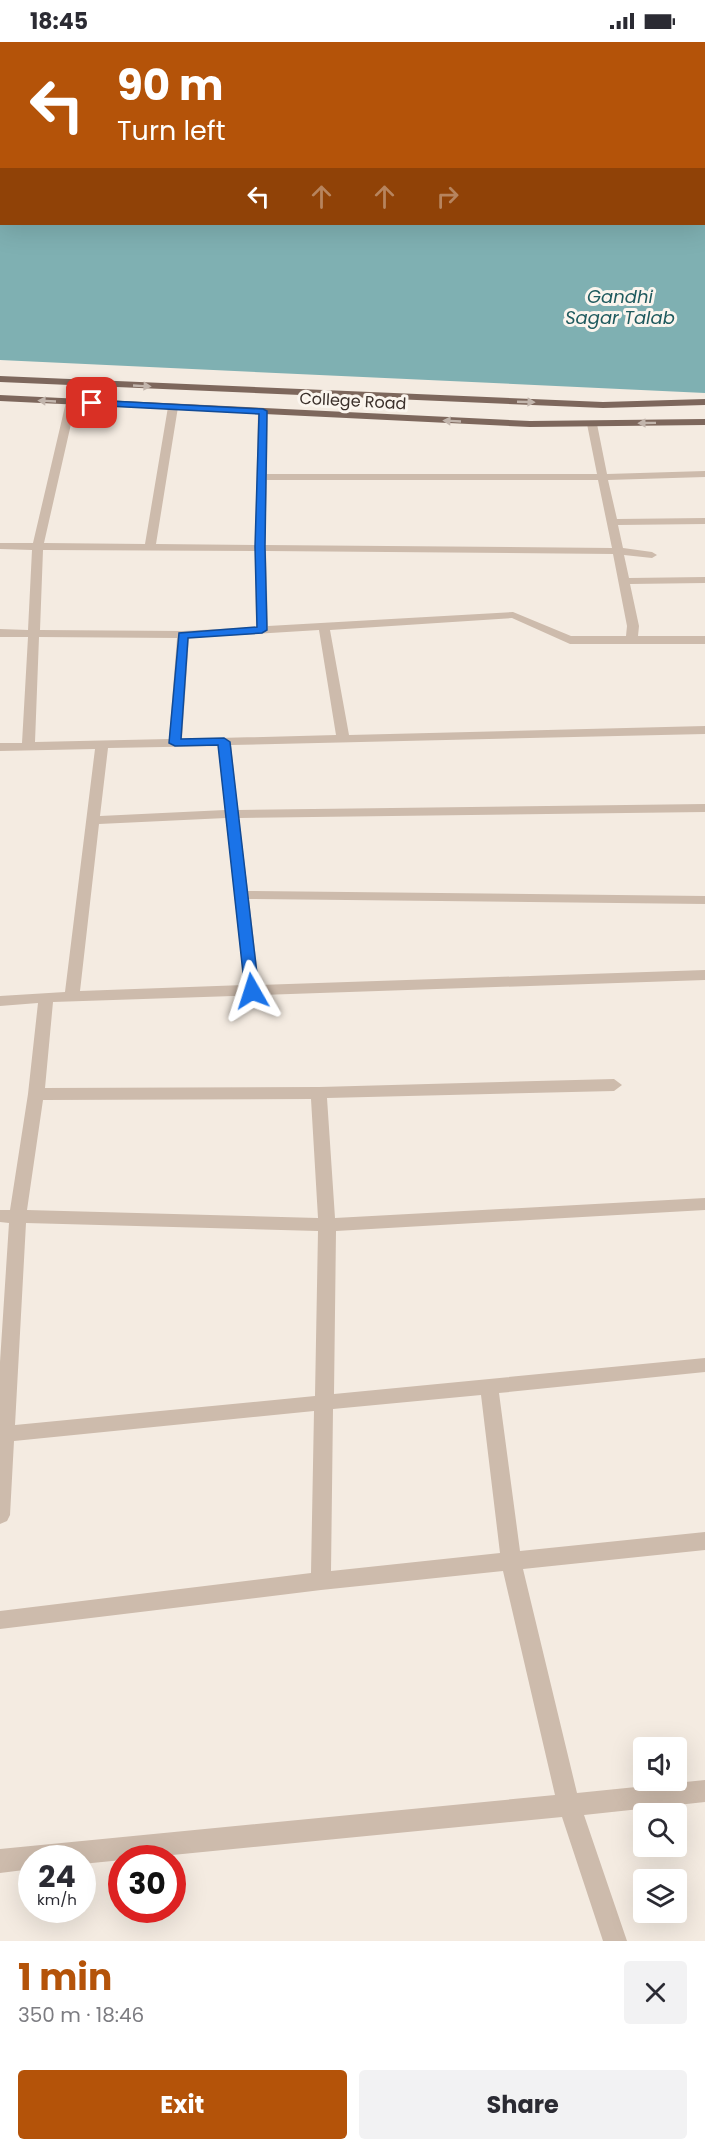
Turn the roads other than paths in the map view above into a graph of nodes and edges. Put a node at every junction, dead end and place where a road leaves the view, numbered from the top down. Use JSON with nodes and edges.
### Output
{"nodes":[{"id":1,"x":0,"y":379,"type":"edge"},
{"id":2,"x":0,"y":398,"type":"edge"},
{"id":3,"x":71,"y":402,"type":"junction"},
{"id":4,"x":705,"y":402,"type":"edge"},
{"id":5,"x":172,"y":407,"type":"junction"},
{"id":6,"x":263,"y":411,"type":"junction"},
{"id":7,"x":705,"y":422,"type":"edge"},
{"id":8,"x":592,"y":424,"type":"junction"},
{"id":9,"x":705,"y":474,"type":"edge"},
{"id":10,"x":261,"y":477,"type":"junction"},
{"id":11,"x":602,"y":477,"type":"junction"},
{"id":12,"x":705,"y":521,"type":"edge"},
{"id":13,"x":611,"y":522,"type":"junction"},
{"id":14,"x":0,"y":546,"type":"edge"},
{"id":15,"x":38,"y":546,"type":"junction"},
{"id":16,"x":150,"y":546,"type":"junction"},
{"id":17,"x":260,"y":547,"type":"junction"},
{"id":18,"x":617,"y":551,"type":"junction"},
{"id":19,"x":651,"y":555,"type":"dead end"},
{"id":20,"x":705,"y":580,"type":"edge"},
{"id":21,"x":623,"y":581,"type":"junction"},
{"id":22,"x":324,"y":626,"type":"junction"},
{"id":23,"x":262,"y":630,"type":"junction"},
{"id":24,"x":0,"y":633,"type":"edge"},
{"id":25,"x":33,"y":634,"type":"junction"},
{"id":26,"x":183,"y":635,"type":"junction"},
{"id":27,"x":632,"y":640,"type":"junction"},
{"id":28,"x":705,"y":640,"type":"edge"},
{"id":29,"x":705,"y":730,"type":"edge"},
{"id":30,"x":343,"y":739,"type":"junction"},
{"id":31,"x":224,"y":742,"type":"junction"},
{"id":32,"x":175,"y":743,"type":"junction"},
{"id":33,"x":102,"y":745,"type":"junction"},
{"id":34,"x":0,"y":747,"type":"edge"},
{"id":35,"x":28,"y":747,"type":"junction"},
{"id":36,"x":705,"y":808,"type":"edge"},
{"id":37,"x":233,"y":814,"type":"junction"},
{"id":38,"x":93,"y":820,"type":"junction"},
{"id":39,"x":241,"y":895,"type":"junction"},
{"id":40,"x":705,"y":900,"type":"edge"},
{"id":41,"x":705,"y":975,"type":"edge"},
{"id":42,"x":252,"y":991,"type":"junction"},
{"id":43,"x":72,"y":996,"type":"junction"},
{"id":44,"x":46,"y":998,"type":"junction"},
{"id":45,"x":0,"y":1001,"type":"edge"},
{"id":46,"x":614,"y":1085,"type":"dead end"},
{"id":47,"x":318,"y":1093,"type":"junction"},
{"id":48,"x":36,"y":1094,"type":"junction"},
{"id":49,"x":705,"y":1204,"type":"edge"},
{"id":50,"x":0,"y":1216,"type":"edge"},
{"id":51,"x":18,"y":1216,"type":"junction"},
{"id":52,"x":327,"y":1225,"type":"junction"},
{"id":53,"x":705,"y":1365,"type":"edge"},
{"id":54,"x":489,"y":1387,"type":"junction"},
{"id":55,"x":324,"y":1404,"type":"junction"},
{"id":56,"x":5,"y":1434,"type":"junction"},
{"id":57,"x":0,"y":1515,"type":"edge"},
{"id":58,"x":705,"y":1541,"type":"edge"},
{"id":59,"x":511,"y":1562,"type":"junction"},
{"id":60,"x":321,"y":1581,"type":"junction"},
{"id":61,"x":0,"y":1620,"type":"edge"},
{"id":62,"x":705,"y":1791,"type":"edge"},
{"id":63,"x":569,"y":1805,"type":"junction"},
{"id":64,"x":0,"y":1861,"type":"edge"},
{"id":65,"x":615,"y":1941,"type":"edge"}],
"edges":[{"from":1,"to":4,"type":"main road","name":"College Road","one_way":true},
{"from":3,"to":2,"type":"main road","name":"College Road","one_way":true},
{"from":3,"to":5,"type":"main road","name":"College Road"},
{"from":3,"to":15,"type":"street"},
{"from":5,"to":6,"type":"main road","name":"College Road"},
{"from":5,"to":16,"type":"street"},
{"from":8,"to":6,"type":"main road","name":"College Road","one_way":true},
{"from":6,"to":10,"type":"street"},
{"from":7,"to":8,"type":"main road","name":"College Road","one_way":true},
{"from":8,"to":11,"type":"street"},
{"from":9,"to":11,"type":"street"},
{"from":10,"to":11,"type":"street"},
{"from":10,"to":17,"type":"street"},
{"from":11,"to":13,"type":"street"},
{"from":12,"to":13,"type":"street"},
{"from":13,"to":18,"type":"street"},
{"from":14,"to":15,"type":"street"},
{"from":15,"to":16,"type":"street"},
{"from":15,"to":25,"type":"street"},
{"from":16,"to":17,"type":"street"},
{"from":17,"to":18,"type":"street"},
{"from":17,"to":23,"type":"street"},
{"from":18,"to":19,"type":"street"},
{"from":18,"to":21,"type":"street"},
{"from":20,"to":21,"type":"street"},
{"from":21,"to":27,"type":"street"},
{"from":22,"to":23,"type":"street"},
{"from":22,"to":27,"type":"street"},
{"from":22,"to":30,"type":"street"},
{"from":23,"to":26,"type":"street"},
{"from":24,"to":25,"type":"street"},
{"from":25,"to":26,"type":"street"},
{"from":25,"to":35,"type":"street"},
{"from":26,"to":32,"type":"street"},
{"from":27,"to":28,"type":"street"},
{"from":29,"to":30,"type":"street"},
{"from":30,"to":31,"type":"street"},
{"from":31,"to":32,"type":"street"},
{"from":31,"to":37,"type":"street"},
{"from":32,"to":33,"type":"street"},
{"from":33,"to":35,"type":"street"},
{"from":33,"to":38,"type":"street"},
{"from":34,"to":35,"type":"street"},
{"from":36,"to":37,"type":"street"},
{"from":37,"to":38,"type":"street"},
{"from":37,"to":39,"type":"street"},
{"from":38,"to":43,"type":"street"},
{"from":39,"to":40,"type":"street"},
{"from":39,"to":42,"type":"street"},
{"from":41,"to":42,"type":"street"},
{"from":42,"to":43,"type":"street"},
{"from":43,"to":44,"type":"street"},
{"from":44,"to":45,"type":"street"},
{"from":44,"to":48,"type":"street"},
{"from":46,"to":47,"type":"street"},
{"from":47,"to":48,"type":"street"},
{"from":47,"to":52,"type":"street"},
{"from":48,"to":51,"type":"street"},
{"from":49,"to":52,"type":"street"},
{"from":50,"to":51,"type":"street"},
{"from":51,"to":52,"type":"street"},
{"from":51,"to":56,"type":"street"},
{"from":52,"to":55,"type":"street"},
{"from":53,"to":54,"type":"street"},
{"from":54,"to":55,"type":"street"},
{"from":54,"to":59,"type":"street"},
{"from":55,"to":56,"type":"street"},
{"from":55,"to":60,"type":"street"},
{"from":56,"to":57,"type":"street"},
{"from":58,"to":59,"type":"street"},
{"from":59,"to":60,"type":"street"},
{"from":59,"to":63,"type":"street"},
{"from":60,"to":61,"type":"street"},
{"from":62,"to":63,"type":"street"},
{"from":63,"to":64,"type":"street"},
{"from":63,"to":65,"type":"street"}]}
